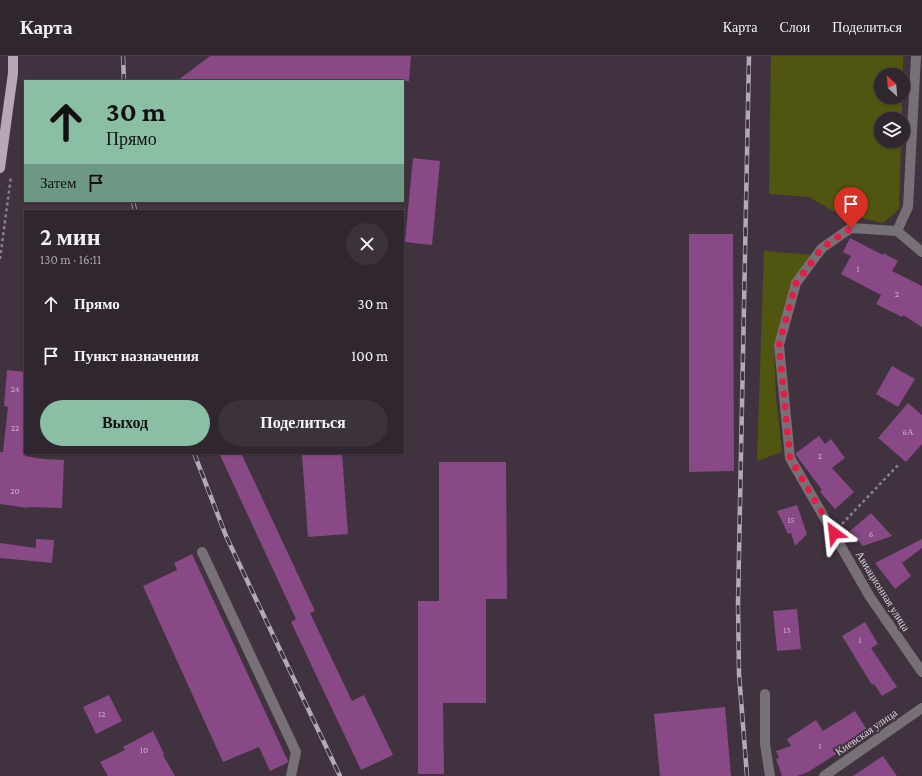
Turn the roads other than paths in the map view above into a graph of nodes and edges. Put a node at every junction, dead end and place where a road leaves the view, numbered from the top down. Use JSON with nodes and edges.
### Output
{"nodes":[{"id":1,"x":13,"y":56,"type":"edge"},
{"id":2,"x":916,"y":56,"type":"edge"},
{"id":3,"x":0,"y":168,"type":"edge"},
{"id":4,"x":896,"y":231,"type":"junction"},
{"id":5,"x":922,"y":252,"type":"edge"},
{"id":6,"x":202,"y":552,"type":"dead end"},
{"id":7,"x":922,"y":672,"type":"edge"},
{"id":8,"x":765,"y":694,"type":"dead end"},
{"id":9,"x":922,"y":708,"type":"edge"},
{"id":10,"x":291,"y":776,"type":"edge"},
{"id":11,"x":770,"y":776,"type":"edge"},
{"id":12,"x":824,"y":776,"type":"edge"}],
"edges":[{"from":1,"to":3,"type":"main road"},
{"from":2,"to":4,"type":"street"},
{"from":4,"to":5,"type":"street"},
{"from":4,"to":7,"type":"street","name":"Авиационная улица"},
{"from":6,"to":10,"type":"street"},
{"from":8,"to":11,"type":"street"},
{"from":9,"to":12,"type":"street","name":"Киевская улица"}]}
